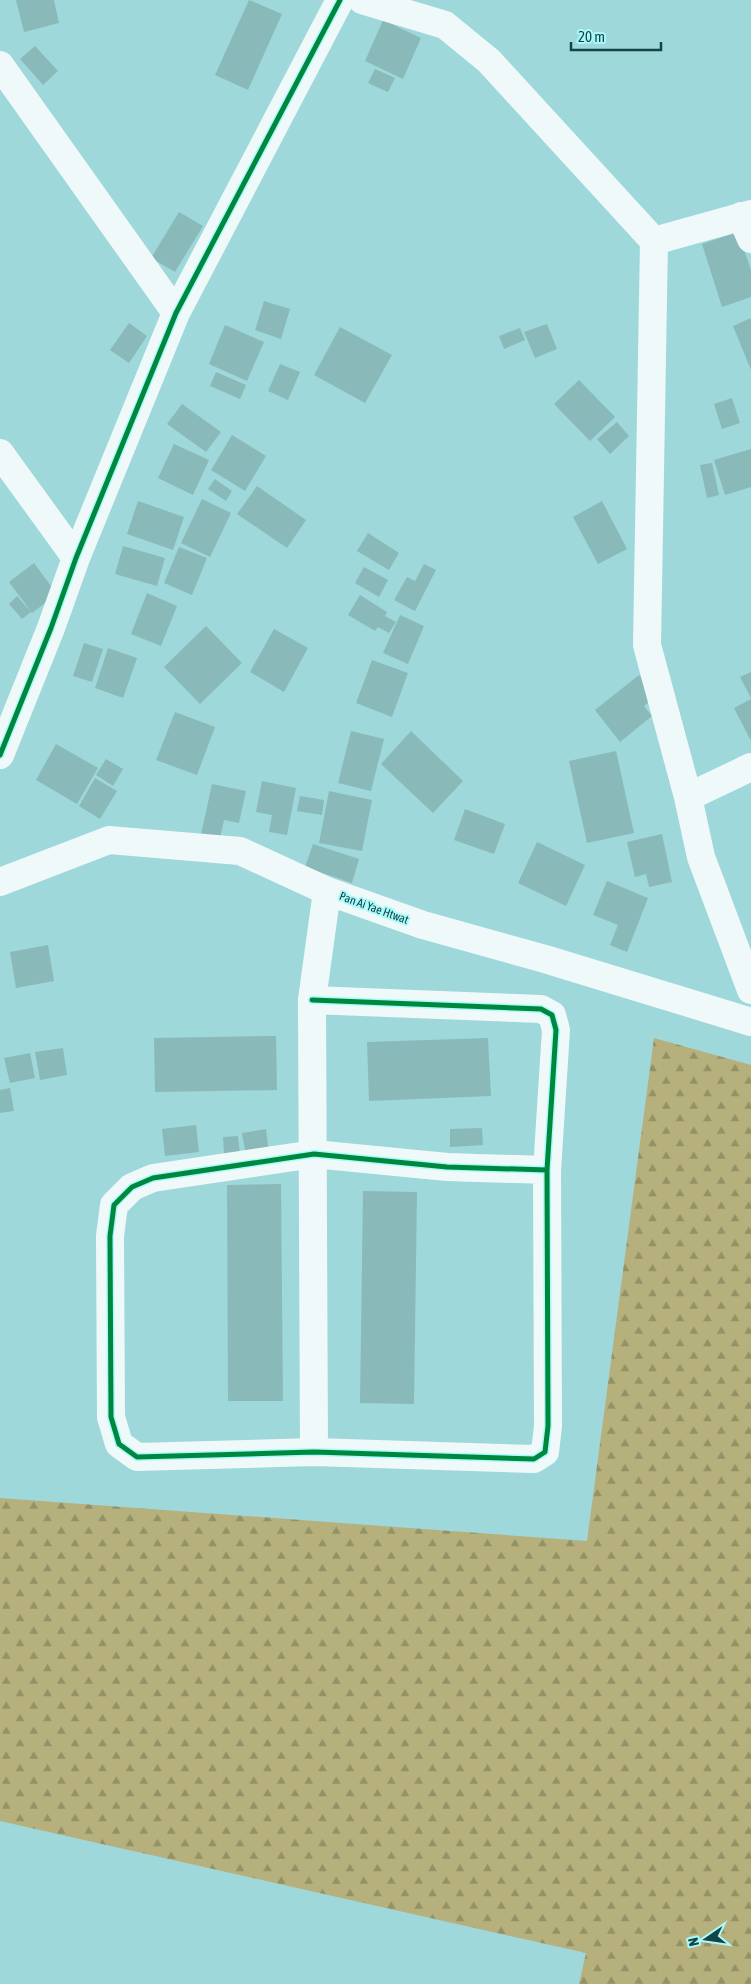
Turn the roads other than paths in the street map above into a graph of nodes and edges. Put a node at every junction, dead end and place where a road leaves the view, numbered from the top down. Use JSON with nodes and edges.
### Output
{"nodes":[{"id":1,"x":340,"y":0,"type":"edge"},
{"id":2,"x":362,"y":0,"type":"edge"},
{"id":3,"x":0,"y":65,"type":"edge"},
{"id":4,"x":748,"y":223,"type":"edge"},
{"id":5,"x":654,"y":241,"type":"junction"},
{"id":6,"x":176,"y":313,"type":"junction"},
{"id":7,"x":0,"y":452,"type":"edge"},
{"id":8,"x":76,"y":558,"type":"junction"},
{"id":9,"x":0,"y":755,"type":"edge"},
{"id":10,"x":751,"y":767,"type":"edge"},
{"id":11,"x":688,"y":797,"type":"junction"},
{"id":12,"x":0,"y":882,"type":"edge"},
{"id":13,"x":327,"y":891,"type":"junction"},
{"id":14,"x":751,"y":990,"type":"edge"},
{"id":15,"x":312,"y":1000,"type":"junction"},
{"id":16,"x":751,"y":1022,"type":"edge"},
{"id":17,"x":314,"y":1154,"type":"junction"},
{"id":18,"x":547,"y":1170,"type":"junction"},
{"id":19,"x":314,"y":1452,"type":"junction"}],
"edges":[{"from":1,"to":6,"type":"street"},
{"from":2,"to":5,"type":"street"},
{"from":3,"to":6,"type":"street"},
{"from":4,"to":5,"type":"street"},
{"from":5,"to":11,"type":"street"},
{"from":6,"to":8,"type":"street"},
{"from":7,"to":8,"type":"street"},
{"from":8,"to":9,"type":"street"},
{"from":10,"to":11,"type":"street"},
{"from":11,"to":14,"type":"street"},
{"from":12,"to":13,"type":"street","name":"Pan Ai Yae Htwat"},
{"from":13,"to":15,"type":"street"},
{"from":13,"to":16,"type":"street","name":"Pan Ai Yae Htwat"},
{"from":15,"to":17,"type":"street"},
{"from":15,"to":18,"type":"street"},
{"from":17,"to":18,"type":"street"},
{"from":17,"to":19,"type":"street"},
{"from":17,"to":19,"type":"street"},
{"from":18,"to":19,"type":"street"}]}
